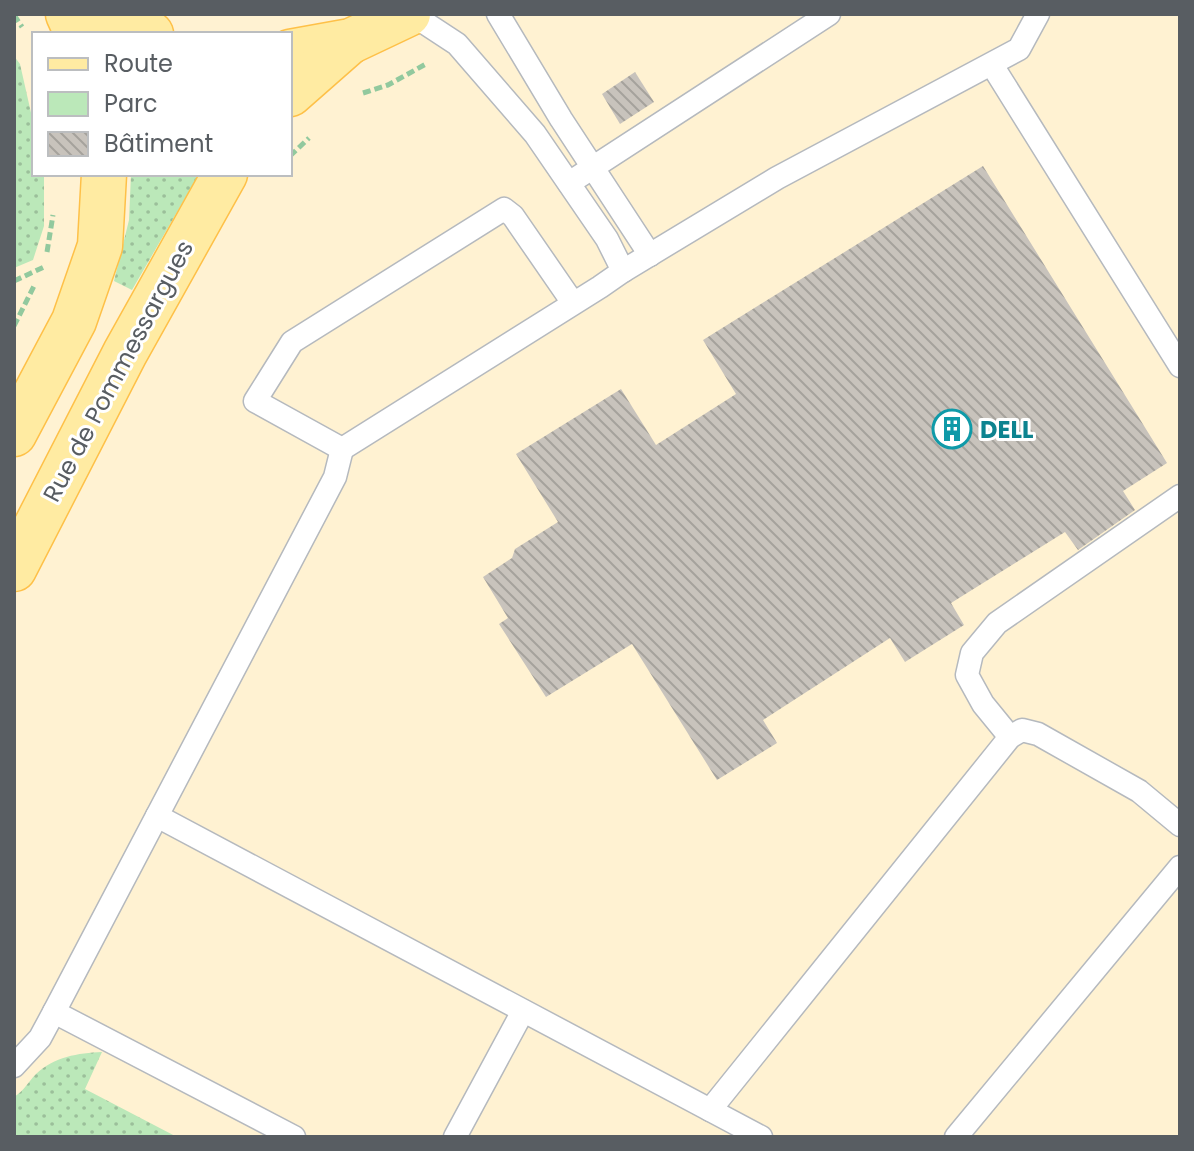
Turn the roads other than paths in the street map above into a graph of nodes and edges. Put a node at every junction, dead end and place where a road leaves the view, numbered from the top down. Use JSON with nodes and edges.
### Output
{"nodes":[{"id":1,"x":105,"y":14,"type":"edge"},
{"id":2,"x":498,"y":14,"type":"edge"},
{"id":3,"x":1038,"y":14,"type":"edge"},
{"id":4,"x":404,"y":16,"type":"edge"},
{"id":5,"x":822,"y":18,"type":"edge"},
{"id":6,"x":146,"y":32,"type":"edge"},
{"id":7,"x":351,"y":41,"type":"junction"},
{"id":8,"x":292,"y":52,"type":"edge"},
{"id":9,"x":992,"y":65,"type":"junction"},
{"id":10,"x":292,"y":92,"type":"edge"},
{"id":11,"x":593,"y":168,"type":"junction"},
{"id":12,"x":104,"y":176,"type":"edge"},
{"id":13,"x":224,"y":176,"type":"edge"},
{"id":14,"x":569,"y":183,"type":"junction"},
{"id":15,"x":650,"y":255,"type":"junction"},
{"id":16,"x":623,"y":271,"type":"junction"},
{"id":17,"x":573,"y":303,"type":"junction"},
{"id":18,"x":1180,"y":366,"type":"edge"},
{"id":19,"x":14,"y":434,"type":"edge"},
{"id":20,"x":342,"y":449,"type":"junction"},
{"id":21,"x":1180,"y":496,"type":"edge"},
{"id":22,"x":14,"y":569,"type":"edge"},
{"id":23,"x":1010,"y":737,"type":"junction"},
{"id":24,"x":157,"y":816,"type":"junction"},
{"id":25,"x":1180,"y":825,"type":"edge"},
{"id":26,"x":1180,"y":867,"type":"edge"},
{"id":27,"x":523,"y":1011,"type":"junction"},
{"id":28,"x":54,"y":1012,"type":"junction"},
{"id":29,"x":14,"y":1066,"type":"edge"},
{"id":30,"x":710,"y":1110,"type":"junction"},
{"id":31,"x":294,"y":1137,"type":"edge"},
{"id":32,"x":455,"y":1137,"type":"edge"},
{"id":33,"x":761,"y":1137,"type":"edge"},
{"id":34,"x":956,"y":1137,"type":"edge"}],
"edges":[{"from":1,"to":6,"type":"main road"},
{"from":2,"to":11,"type":"lane"},
{"from":3,"to":9,"type":"lane"},
{"from":4,"to":7,"type":"main road"},
{"from":4,"to":14,"type":"lane"},
{"from":5,"to":11,"type":"lane"},
{"from":7,"to":8,"type":"main road"},
{"from":7,"to":10,"type":"main road"},
{"from":9,"to":15,"type":"lane"},
{"from":9,"to":18,"type":"lane"},
{"from":11,"to":14,"type":"lane"},
{"from":11,"to":15,"type":"lane"},
{"from":12,"to":19,"type":"main road"},
{"from":13,"to":22,"type":"main road","name":"Rue de Pommessargues"},
{"from":14,"to":16,"type":"lane"},
{"from":15,"to":16,"type":"lane"},
{"from":16,"to":17,"type":"lane"},
{"from":17,"to":20,"type":"lane"},
{"from":17,"to":20,"type":"lane"},
{"from":20,"to":24,"type":"lane"},
{"from":21,"to":23,"type":"lane"},
{"from":23,"to":25,"type":"lane"},
{"from":23,"to":30,"type":"lane"},
{"from":24,"to":27,"type":"lane"},
{"from":24,"to":28,"type":"lane"},
{"from":26,"to":34,"type":"lane"},
{"from":27,"to":30,"type":"lane"},
{"from":27,"to":32,"type":"lane"},
{"from":28,"to":29,"type":"lane"},
{"from":28,"to":31,"type":"lane"},
{"from":30,"to":33,"type":"lane"}]}
